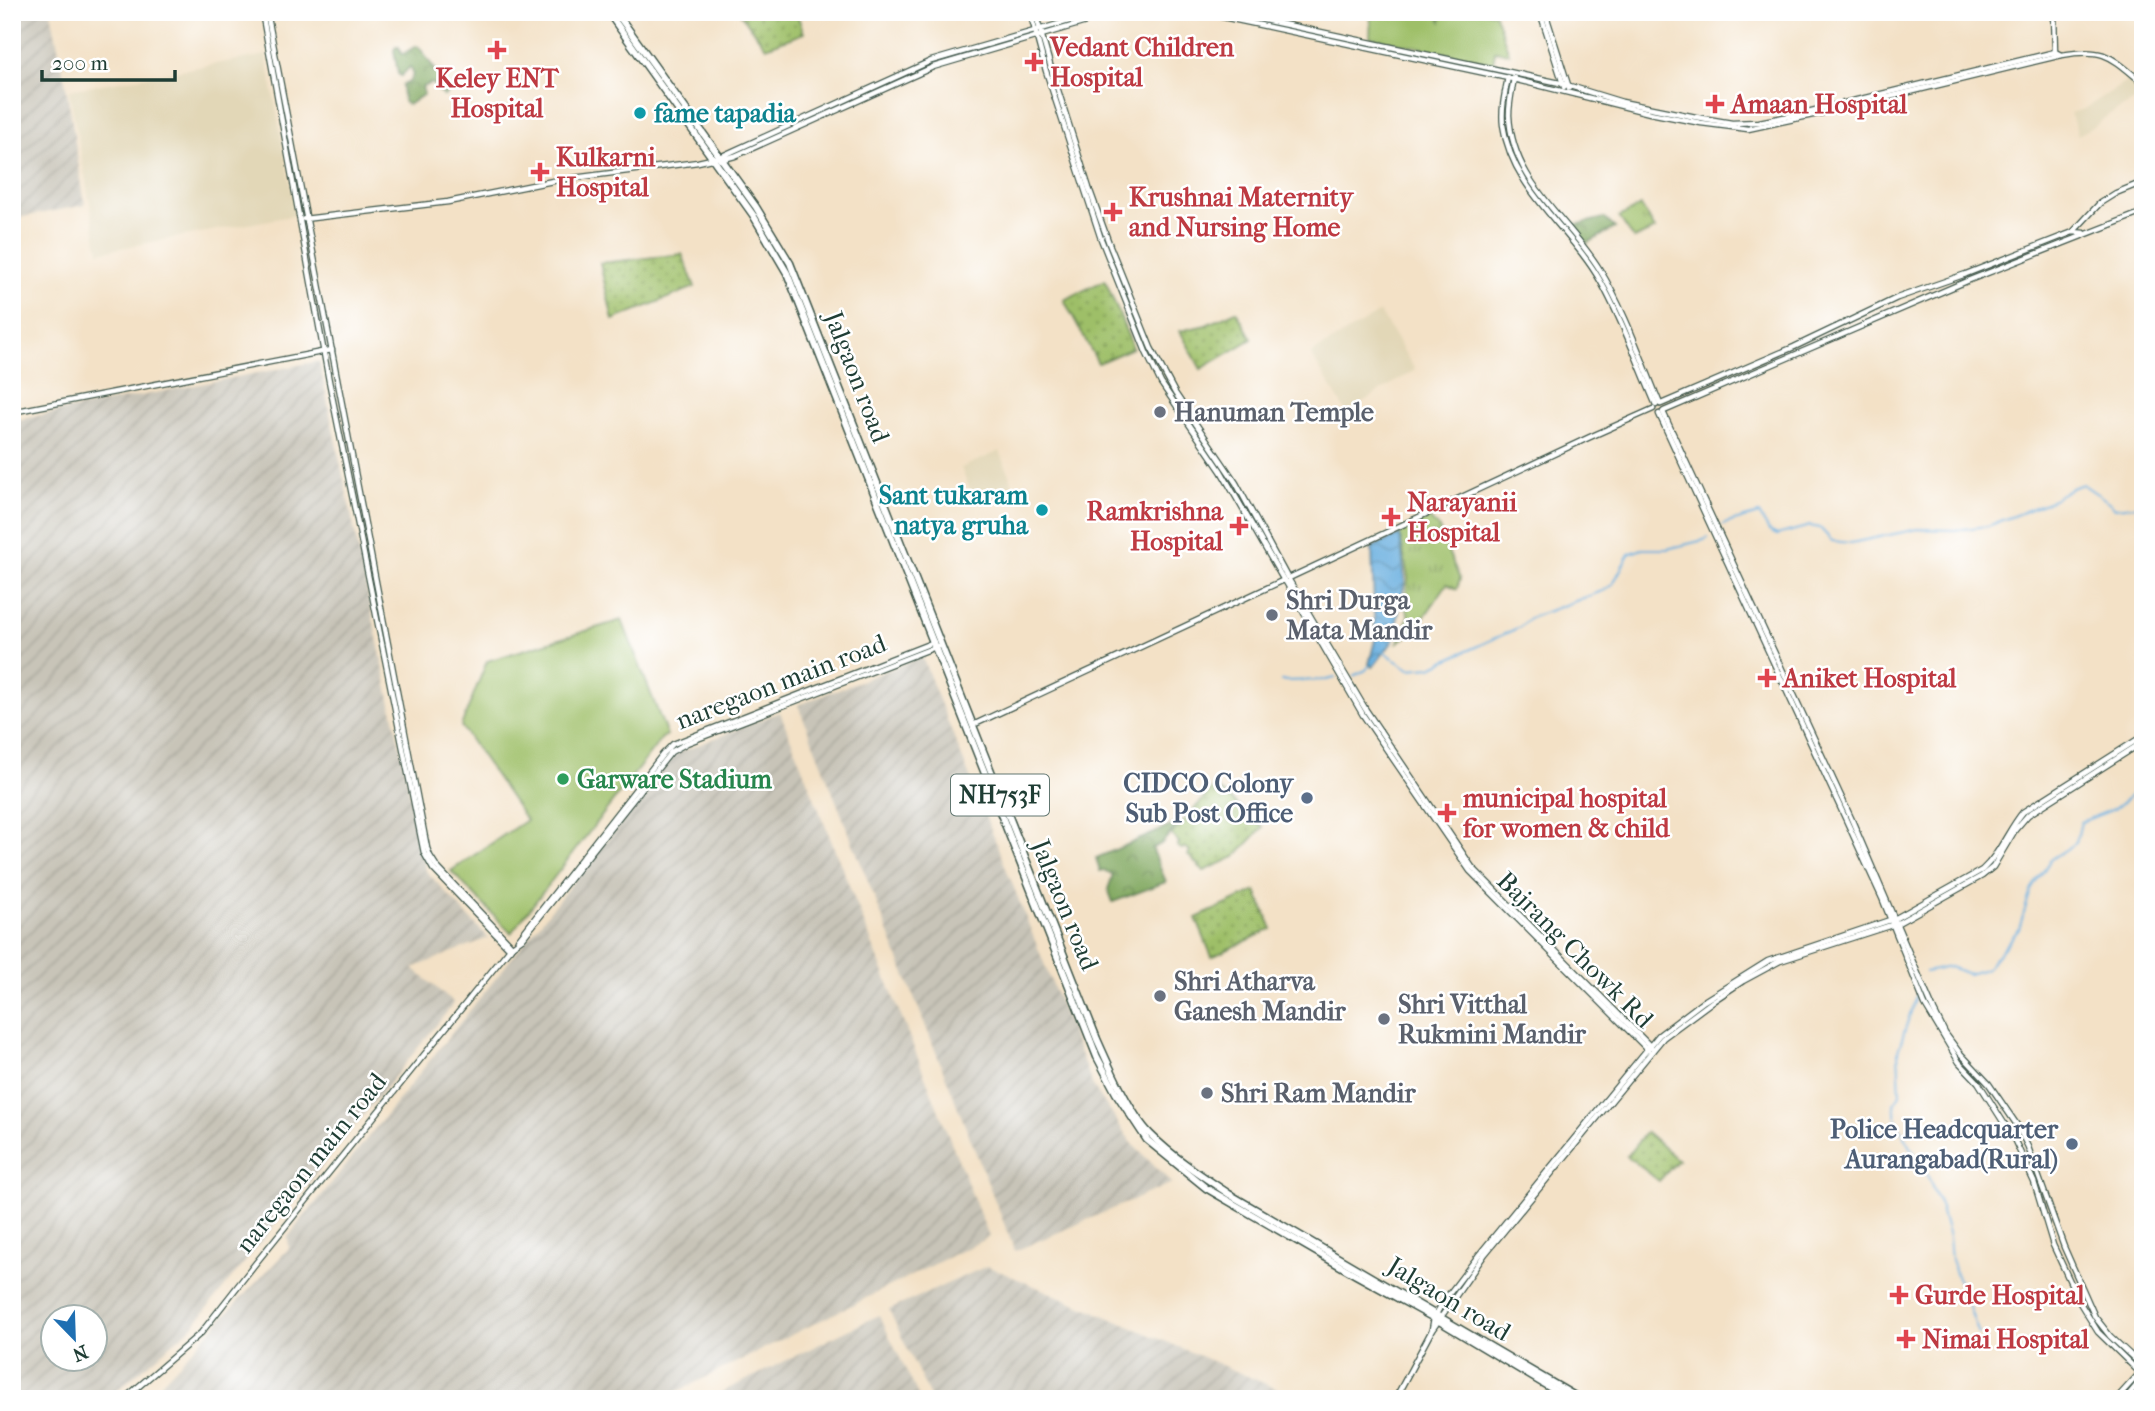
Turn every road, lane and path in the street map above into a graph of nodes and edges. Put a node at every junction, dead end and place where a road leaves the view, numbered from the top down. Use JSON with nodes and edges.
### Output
{"nodes":[{"id":1,"x":261,"y":12,"type":"edge"},
{"id":2,"x":267,"y":12,"type":"edge"},
{"id":3,"x":608,"y":12,"type":"edge"},
{"id":4,"x":616,"y":12,"type":"edge"},
{"id":5,"x":1032,"y":12,"type":"edge"},
{"id":6,"x":1100,"y":12,"type":"edge"},
{"id":7,"x":1120,"y":12,"type":"edge"},
{"id":8,"x":1199,"y":12,"type":"edge"},
{"id":9,"x":1226,"y":12,"type":"edge"},
{"id":10,"x":1543,"y":12,"type":"edge"},
{"id":11,"x":2054,"y":12,"type":"edge"},
{"id":12,"x":1038,"y":34,"type":"junction"},
{"id":13,"x":2055,"y":55,"type":"junction"},
{"id":14,"x":1511,"y":75,"type":"junction"},
{"id":15,"x":2143,"y":83,"type":"edge"},
{"id":16,"x":1567,"y":89,"type":"junction"},
{"id":17,"x":718,"y":159,"type":"junction"},
{"id":18,"x":2143,"y":182,"type":"edge"},
{"id":19,"x":2143,"y":212,"type":"edge"},
{"id":20,"x":305,"y":221,"type":"junction"},
{"id":21,"x":2073,"y":232,"type":"junction"},
{"id":22,"x":2085,"y":234,"type":"junction"},
{"id":23,"x":332,"y":350,"type":"junction"},
{"id":24,"x":324,"y":351,"type":"junction"},
{"id":25,"x":1658,"y":405,"type":"junction"},
{"id":26,"x":12,"y":412,"type":"edge"},
{"id":27,"x":1662,"y":412,"type":"junction"},
{"id":28,"x":371,"y":573,"type":"junction"},
{"id":29,"x":1286,"y":580,"type":"junction"},
{"id":30,"x":938,"y":644,"type":"junction"},
{"id":31,"x":973,"y":725,"type":"junction"},
{"id":32,"x":2143,"y":736,"type":"edge"},
{"id":33,"x":2143,"y":743,"type":"edge"},
{"id":34,"x":1971,"y":879,"type":"junction"},
{"id":35,"x":1894,"y":921,"type":"junction"},
{"id":36,"x":511,"y":948,"type":"junction"},
{"id":37,"x":1650,"y":1048,"type":"junction"},
{"id":38,"x":1438,"y":1317,"type":"junction"},
{"id":39,"x":2140,"y":1372,"type":"edge"},
{"id":40,"x":124,"y":1399,"type":"edge"},
{"id":41,"x":1395,"y":1399,"type":"edge"},
{"id":42,"x":1569,"y":1399,"type":"edge"},
{"id":43,"x":1580,"y":1399,"type":"edge"},
{"id":44,"x":2116,"y":1399,"type":"edge"},
{"id":45,"x":2125,"y":1399,"type":"edge"}],
"edges":[{"from":1,"to":20,"type":"street"},
{"from":2,"to":20,"type":"street"},
{"from":3,"to":17,"type":"highway","name":"Jalgaon road","number":"NH753F"},
{"from":4,"to":17,"type":"highway","name":"Jalgaon road","number":"NH753F"},
{"from":5,"to":12,"type":"street","name":"Bajrang Chowk Rd"},
{"from":6,"to":12,"type":"street"},
{"from":7,"to":12,"type":"street"},
{"from":8,"to":14,"type":"street"},
{"from":9,"to":14,"type":"street"},
{"from":10,"to":16,"type":"street"},
{"from":11,"to":13,"type":"street"},
{"from":12,"to":17,"type":"street"},
{"from":12,"to":29,"type":"street","name":"Bajrang Chowk Rd"},
{"from":13,"to":15,"type":"street"},
{"from":13,"to":16,"type":"street"},
{"from":14,"to":16,"type":"street"},
{"from":14,"to":25,"type":"street"},
{"from":17,"to":20,"type":"street"},
{"from":17,"to":30,"type":"highway","name":"Jalgaon road","number":"NH753F"},
{"from":18,"to":21,"type":"street"},
{"from":19,"to":22,"type":"street"},
{"from":20,"to":23,"type":"street"},
{"from":20,"to":24,"type":"street"},
{"from":21,"to":22,"type":"street"},
{"from":21,"to":25,"type":"street"},
{"from":22,"to":27,"type":"street"},
{"from":23,"to":24,"type":"street"},
{"from":23,"to":28,"type":"street"},
{"from":24,"to":26,"type":"street"},
{"from":24,"to":28,"type":"street"},
{"from":25,"to":27,"type":"street"},
{"from":25,"to":27,"type":"street"},
{"from":25,"to":29,"type":"street"},
{"from":27,"to":35,"type":"street"},
{"from":28,"to":36,"type":"street"},
{"from":29,"to":31,"type":"street"},
{"from":29,"to":37,"type":"street","name":"Bajrang Chowk Rd"},
{"from":30,"to":31,"type":"highway","name":"Jalgaon road","number":"NH753F"},
{"from":30,"to":36,"type":"street","name":"naregaon main road"},
{"from":30,"to":38,"type":"highway","name":"Jalgaon road","number":"NH753F"},
{"from":31,"to":38,"type":"highway","name":"Jalgaon road","number":"NH753F"},
{"from":32,"to":34,"type":"street"},
{"from":33,"to":34,"type":"street"},
{"from":34,"to":35,"type":"street"},
{"from":35,"to":37,"type":"street"},
{"from":35,"to":39,"type":"street"},
{"from":35,"to":39,"type":"street"},
{"from":36,"to":40,"type":"street","name":"naregaon main road"},
{"from":37,"to":38,"type":"street"},
{"from":38,"to":41,"type":"street"},
{"from":38,"to":42,"type":"highway","name":"Jalgaon road","number":"NH753F"},
{"from":38,"to":43,"type":"highway","name":"Jalgaon road","number":"NH753F"},
{"from":39,"to":44,"type":"street"},
{"from":39,"to":45,"type":"street"}]}
